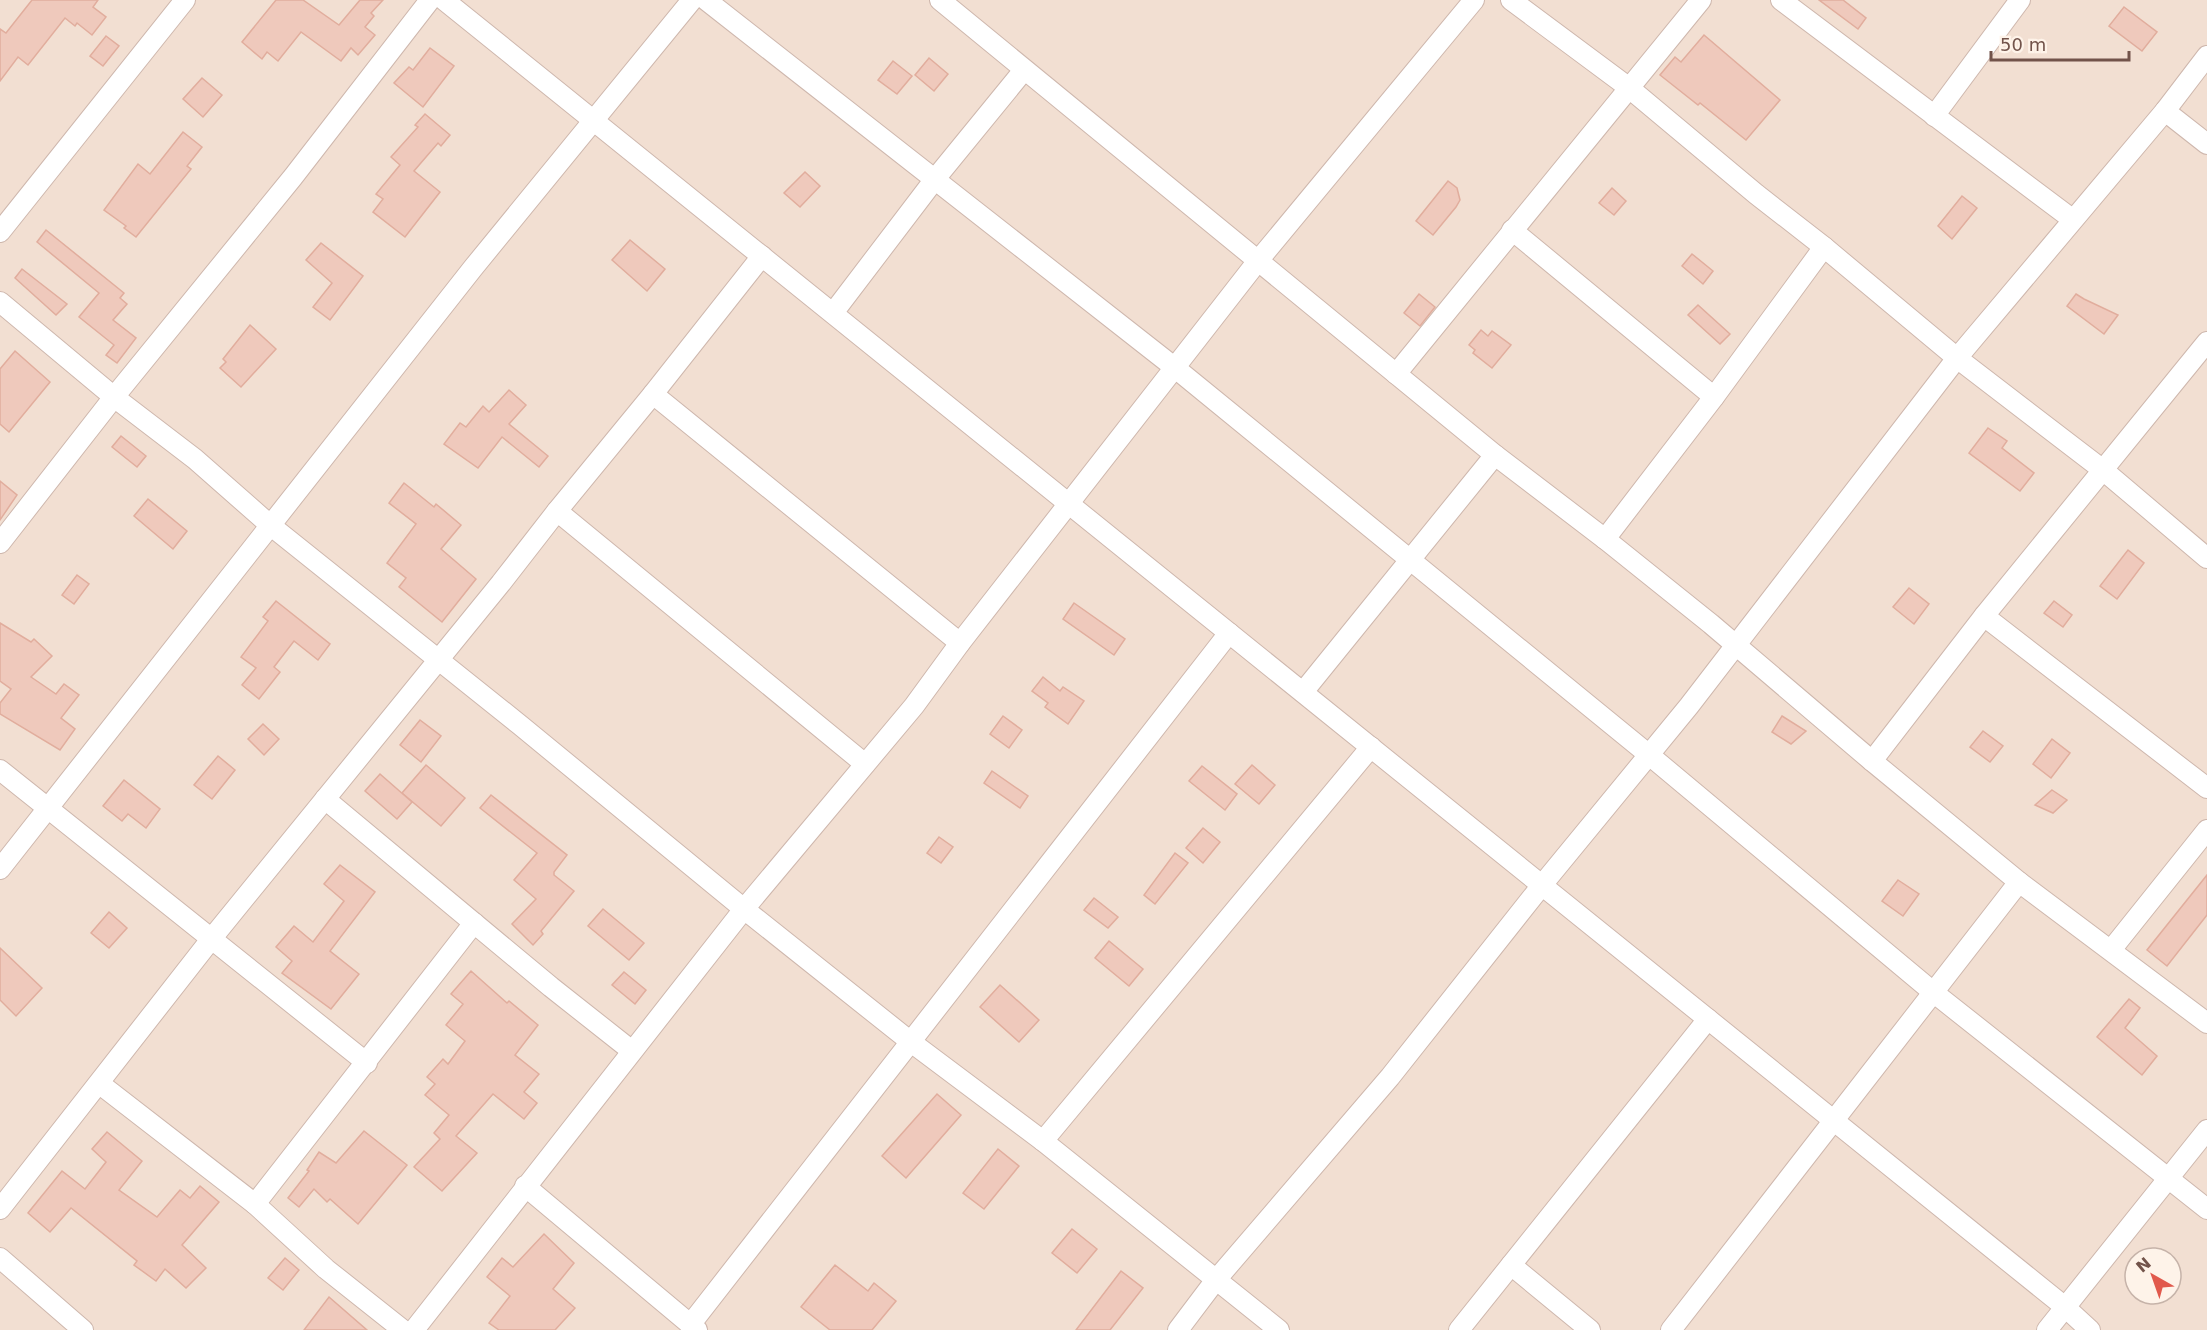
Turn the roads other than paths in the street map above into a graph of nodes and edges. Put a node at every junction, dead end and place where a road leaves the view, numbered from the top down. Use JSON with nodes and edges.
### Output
{"nodes":[{"id":1,"x":185,"y":0,"type":"edge"},
{"id":2,"x":430,"y":0,"type":"edge"},
{"id":3,"x":444,"y":0,"type":"edge"},
{"id":4,"x":692,"y":0,"type":"edge"},
{"id":5,"x":706,"y":0,"type":"edge"},
{"id":6,"x":940,"y":0,"type":"edge"},
{"id":7,"x":1474,"y":0,"type":"edge"},
{"id":8,"x":1511,"y":0,"type":"edge"},
{"id":9,"x":1701,"y":0,"type":"edge"},
{"id":10,"x":1781,"y":0,"type":"edge"},
{"id":11,"x":2018,"y":1,"type":"edge"},
{"id":12,"x":2207,"y":56,"type":"edge"},
{"id":13,"x":1024,"y":70,"type":"junction"},
{"id":14,"x":1628,"y":87,"type":"junction"},
{"id":15,"x":2165,"y":111,"type":"junction"},
{"id":16,"x":1934,"y":116,"type":"junction"},
{"id":17,"x":594,"y":120,"type":"junction"},
{"id":18,"x":2207,"y":144,"type":"edge"},
{"id":19,"x":935,"y":179,"type":"junction"},
{"id":20,"x":2072,"y":219,"type":"junction"},
{"id":21,"x":1512,"y":230,"type":"junction"},
{"id":22,"x":0,"y":232,"type":"edge"},
{"id":23,"x":1824,"y":247,"type":"junction"},
{"id":24,"x":762,"y":256,"type":"junction"},
{"id":25,"x":1257,"y":262,"type":"junction"},
{"id":26,"x":0,"y":302,"type":"edge"},
{"id":27,"x":833,"y":313,"type":"junction"},
{"id":28,"x":2207,"y":342,"type":"edge"},
{"id":29,"x":1957,"y":358,"type":"junction"},
{"id":30,"x":1174,"y":367,"type":"junction"},
{"id":31,"x":1396,"y":374,"type":"junction"},
{"id":32,"x":653,"y":394,"type":"junction"},
{"id":33,"x":114,"y":397,"type":"junction"},
{"id":34,"x":1714,"y":397,"type":"junction"},
{"id":35,"x":1495,"y":455,"type":"junction"},
{"id":36,"x":2103,"y":470,"type":"junction"},
{"id":37,"x":1070,"y":504,"type":"junction"},
{"id":38,"x":557,"y":511,"type":"junction"},
{"id":39,"x":270,"y":525,"type":"junction"},
{"id":40,"x":1605,"y":539,"type":"junction"},
{"id":41,"x":0,"y":543,"type":"edge"},
{"id":42,"x":2207,"y":558,"type":"edge"},
{"id":43,"x":1411,"y":560,"type":"junction"},
{"id":44,"x":1984,"y":616,"type":"junction"},
{"id":45,"x":1230,"y":633,"type":"junction"},
{"id":46,"x":960,"y":643,"type":"junction"},
{"id":47,"x":1735,"y":644,"type":"junction"},
{"id":48,"x":438,"y":660,"type":"junction"},
{"id":49,"x":1303,"y":692,"type":"junction"},
{"id":50,"x":1371,"y":747,"type":"junction"},
{"id":51,"x":1648,"y":754,"type":"junction"},
{"id":52,"x":1872,"y":761,"type":"junction"},
{"id":53,"x":865,"y":764,"type":"junction"},
{"id":54,"x":0,"y":770,"type":"edge"},
{"id":55,"x":2207,"y":788,"type":"edge"},
{"id":56,"x":325,"y":799,"type":"junction"},
{"id":57,"x":47,"y":808,"type":"junction"},
{"id":58,"x":2207,"y":830,"type":"edge"},
{"id":59,"x":0,"y":869,"type":"edge"},
{"id":60,"x":2019,"y":882,"type":"junction"},
{"id":61,"x":1542,"y":885,"type":"junction"},
{"id":62,"x":744,"y":909,"type":"junction"},
{"id":63,"x":474,"y":923,"type":"junction"},
{"id":64,"x":213,"y":938,"type":"junction"},
{"id":65,"x":2111,"y":950,"type":"junction"},
{"id":66,"x":1933,"y":992,"type":"junction"},
{"id":67,"x":1708,"y":1019,"type":"junction"},
{"id":68,"x":2207,"y":1023,"type":"edge"},
{"id":69,"x":911,"y":1042,"type":"junction"},
{"id":70,"x":632,"y":1051,"type":"junction"},
{"id":71,"x":367,"y":1063,"type":"junction"},
{"id":72,"x":100,"y":1084,"type":"junction"},
{"id":73,"x":1834,"y":1120,"type":"junction"},
{"id":74,"x":2207,"y":1130,"type":"edge"},
{"id":75,"x":1043,"y":1141,"type":"junction"},
{"id":76,"x":2168,"y":1178,"type":"junction"},
{"id":77,"x":525,"y":1186,"type":"junction"},
{"id":78,"x":255,"y":1204,"type":"junction"},
{"id":79,"x":0,"y":1209,"type":"edge"},
{"id":80,"x":2207,"y":1209,"type":"edge"},
{"id":81,"x":0,"y":1258,"type":"edge"},
{"id":82,"x":1511,"y":1265,"type":"junction"},
{"id":83,"x":1215,"y":1281,"type":"junction"},
{"id":84,"x":2065,"y":1307,"type":"junction"},
{"id":85,"x":693,"y":1327,"type":"edge"},
{"id":86,"x":83,"y":1330,"type":"edge"},
{"id":87,"x":403,"y":1330,"type":"edge"},
{"id":88,"x":414,"y":1330,"type":"edge"},
{"id":89,"x":1178,"y":1330,"type":"edge"},
{"id":90,"x":1279,"y":1330,"type":"edge"},
{"id":91,"x":1459,"y":1330,"type":"edge"},
{"id":92,"x":1590,"y":1330,"type":"edge"},
{"id":93,"x":1671,"y":1330,"type":"edge"},
{"id":94,"x":2047,"y":1330,"type":"edge"},
{"id":95,"x":2091,"y":1330,"type":"edge"}],
"edges":[{"from":1,"to":22,"type":"street"},
{"from":2,"to":33,"type":"street"},
{"from":3,"to":17,"type":"street"},
{"from":4,"to":17,"type":"street"},
{"from":5,"to":19,"type":"street"},
{"from":6,"to":13,"type":"street"},
{"from":7,"to":25,"type":"street"},
{"from":8,"to":14,"type":"street"},
{"from":9,"to":14,"type":"street"},
{"from":10,"to":16,"type":"street"},
{"from":11,"to":16,"type":"street"},
{"from":12,"to":15,"type":"street"},
{"from":13,"to":19,"type":"street"},
{"from":13,"to":25,"type":"street"},
{"from":14,"to":21,"type":"street"},
{"from":14,"to":23,"type":"street"},
{"from":15,"to":18,"type":"street"},
{"from":15,"to":20,"type":"street"},
{"from":16,"to":20,"type":"street"},
{"from":17,"to":24,"type":"street"},
{"from":17,"to":39,"type":"street"},
{"from":19,"to":27,"type":"street"},
{"from":19,"to":30,"type":"street"},
{"from":20,"to":29,"type":"street"},
{"from":21,"to":31,"type":"street"},
{"from":21,"to":34,"type":"street"},
{"from":23,"to":29,"type":"street"},
{"from":23,"to":34,"type":"street"},
{"from":24,"to":27,"type":"street"},
{"from":24,"to":32,"type":"street"},
{"from":25,"to":30,"type":"street"},
{"from":25,"to":31,"type":"street"},
{"from":26,"to":33,"type":"street"},
{"from":27,"to":37,"type":"street"},
{"from":28,"to":36,"type":"street"},
{"from":29,"to":36,"type":"street"},
{"from":29,"to":47,"type":"street"},
{"from":30,"to":37,"type":"street"},
{"from":30,"to":43,"type":"street"},
{"from":31,"to":35,"type":"street"},
{"from":32,"to":38,"type":"street"},
{"from":32,"to":46,"type":"street"},
{"from":33,"to":39,"type":"street"},
{"from":33,"to":41,"type":"street"},
{"from":34,"to":40,"type":"street"},
{"from":35,"to":40,"type":"street"},
{"from":35,"to":43,"type":"street"},
{"from":36,"to":42,"type":"street"},
{"from":36,"to":44,"type":"street"},
{"from":37,"to":45,"type":"street"},
{"from":37,"to":46,"type":"street"},
{"from":38,"to":48,"type":"street"},
{"from":38,"to":53,"type":"street"},
{"from":39,"to":48,"type":"street"},
{"from":39,"to":57,"type":"street"},
{"from":40,"to":47,"type":"street"},
{"from":43,"to":49,"type":"street"},
{"from":43,"to":51,"type":"street"},
{"from":44,"to":52,"type":"street"},
{"from":44,"to":55,"type":"street"},
{"from":45,"to":49,"type":"street"},
{"from":45,"to":69,"type":"street"},
{"from":46,"to":53,"type":"street"},
{"from":47,"to":51,"type":"street"},
{"from":47,"to":52,"type":"street"},
{"from":48,"to":56,"type":"street"},
{"from":48,"to":62,"type":"street"},
{"from":49,"to":50,"type":"street"},
{"from":50,"to":61,"type":"street"},
{"from":50,"to":75,"type":"street"},
{"from":51,"to":61,"type":"street"},
{"from":51,"to":66,"type":"street"},
{"from":52,"to":60,"type":"street"},
{"from":53,"to":62,"type":"street"},
{"from":54,"to":57,"type":"street"},
{"from":56,"to":63,"type":"street"},
{"from":56,"to":64,"type":"street"},
{"from":57,"to":59,"type":"street"},
{"from":57,"to":64,"type":"street"},
{"from":58,"to":65,"type":"street"},
{"from":60,"to":65,"type":"street"},
{"from":60,"to":66,"type":"street"},
{"from":61,"to":67,"type":"street"},
{"from":61,"to":83,"type":"street"},
{"from":62,"to":69,"type":"street"},
{"from":62,"to":70,"type":"street"},
{"from":63,"to":70,"type":"street"},
{"from":63,"to":71,"type":"street"},
{"from":64,"to":71,"type":"street"},
{"from":64,"to":72,"type":"street"},
{"from":65,"to":68,"type":"street"},
{"from":66,"to":73,"type":"street"},
{"from":66,"to":76,"type":"street"},
{"from":67,"to":73,"type":"street"},
{"from":67,"to":82,"type":"street"},
{"from":69,"to":75,"type":"street"},
{"from":69,"to":85,"type":"street"},
{"from":70,"to":77,"type":"street"},
{"from":71,"to":78,"type":"street"},
{"from":72,"to":78,"type":"street"},
{"from":72,"to":79,"type":"street"},
{"from":73,"to":84,"type":"street"},
{"from":73,"to":93,"type":"street"},
{"from":74,"to":76,"type":"street"},
{"from":75,"to":83,"type":"street"},
{"from":76,"to":80,"type":"street"},
{"from":76,"to":84,"type":"street"},
{"from":77,"to":85,"type":"street"},
{"from":77,"to":88,"type":"street"},
{"from":78,"to":87,"type":"street"},
{"from":81,"to":86,"type":"street"},
{"from":82,"to":91,"type":"street"},
{"from":82,"to":92,"type":"street"},
{"from":83,"to":89,"type":"street"},
{"from":83,"to":90,"type":"street"},
{"from":84,"to":94,"type":"street"},
{"from":84,"to":95,"type":"street"}]}
